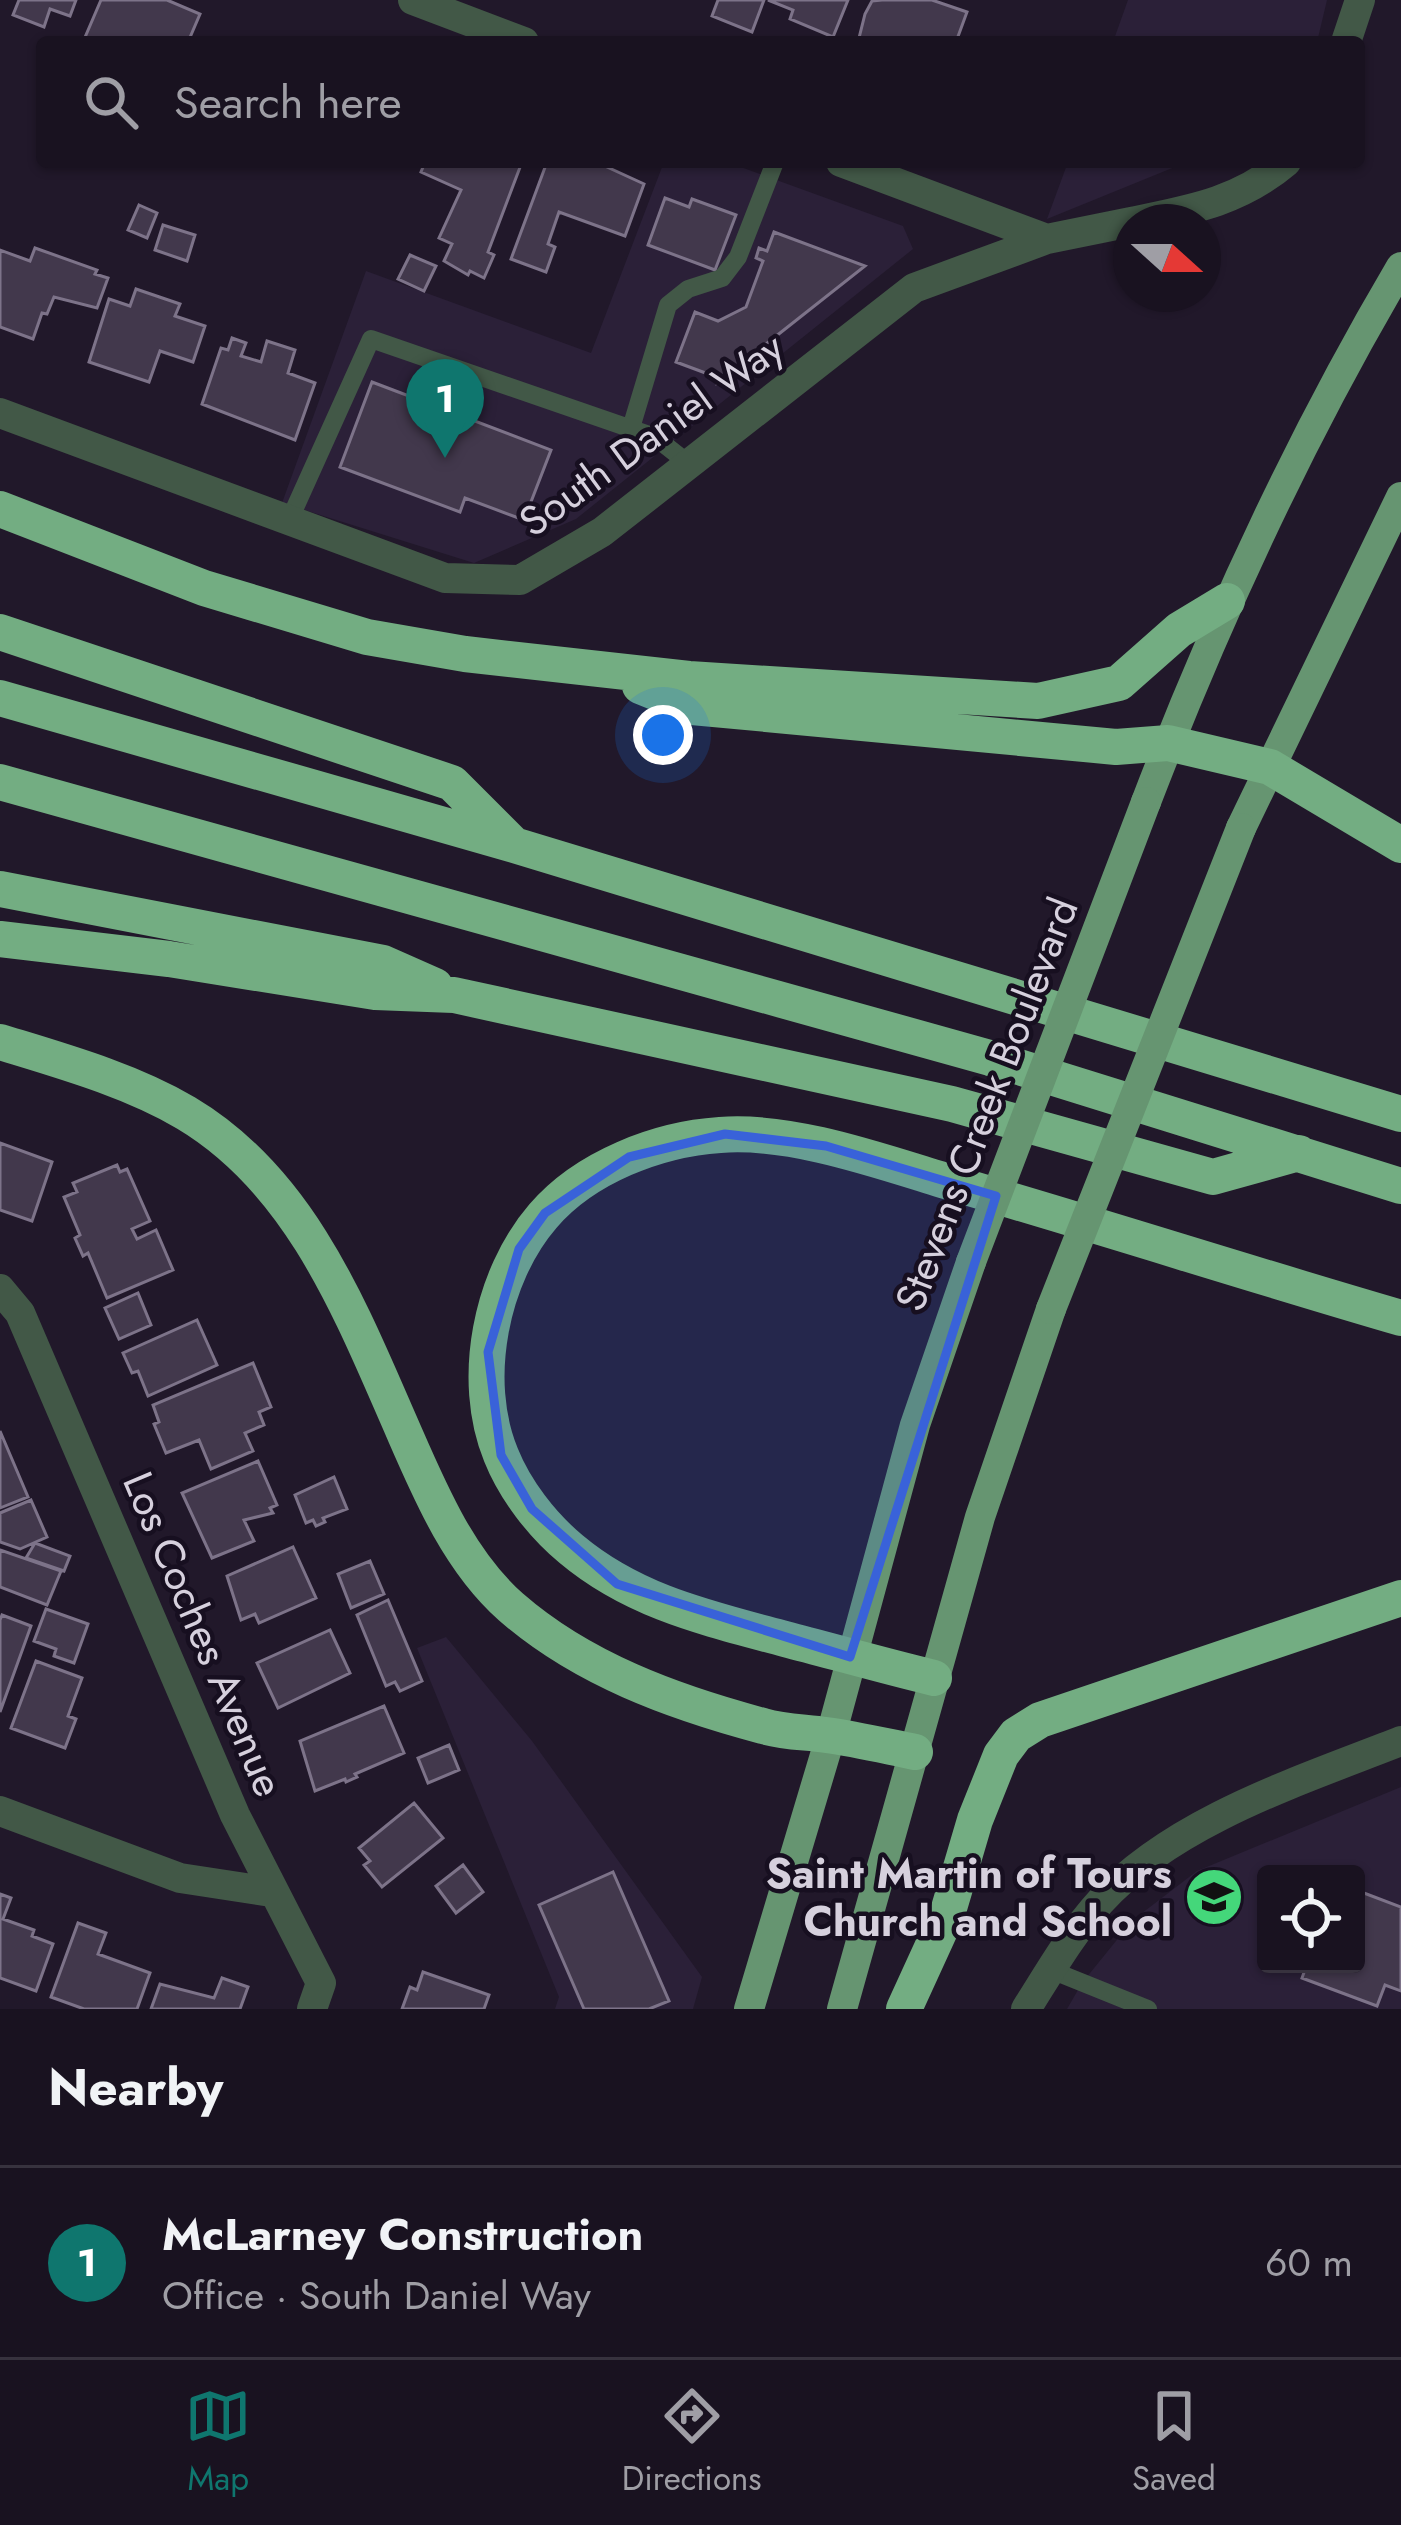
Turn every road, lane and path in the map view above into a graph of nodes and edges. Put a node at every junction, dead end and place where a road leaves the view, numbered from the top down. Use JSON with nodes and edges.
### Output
{"nodes":[{"id":1,"x":413,"y":0,"type":"edge"},
{"id":2,"x":1360,"y":0,"type":"edge"},
{"id":3,"x":508,"y":36,"type":"edge"},
{"id":4,"x":1348,"y":36,"type":"edge"},
{"id":5,"x":773,"y":168,"type":"edge"},
{"id":6,"x":857,"y":168,"type":"edge"},
{"id":7,"x":1279,"y":168,"type":"edge"},
{"id":8,"x":1207,"y":204,"type":"edge"},
{"id":9,"x":1113,"y":226,"type":"edge"},
{"id":10,"x":1047,"y":239,"type":"junction"},
{"id":11,"x":1401,"y":267,"type":"edge"},
{"id":12,"x":0,"y":413,"type":"edge"},
{"id":13,"x":631,"y":428,"type":"junction"},
{"id":14,"x":689,"y":464,"type":"junction"},
{"id":15,"x":1401,"y":497,"type":"edge"},
{"id":16,"x":0,"y":509,"type":"edge"},
{"id":17,"x":289,"y":521,"type":"junction"},
{"id":18,"x":1227,"y":601,"type":"junction"},
{"id":19,"x":0,"y":632,"type":"edge"},
{"id":20,"x":604,"y":671,"type":"junction"},
{"id":21,"x":0,"y":698,"type":"edge"},
{"id":22,"x":1168,"y":743,"type":"junction"},
{"id":23,"x":1270,"y":767,"type":"junction"},
{"id":24,"x":0,"y":782,"type":"edge"},
{"id":25,"x":514,"y":844,"type":"junction"},
{"id":26,"x":1401,"y":844,"type":"edge"},
{"id":27,"x":0,"y":889,"type":"edge"},
{"id":28,"x":0,"y":939,"type":"edge"},
{"id":29,"x":454,"y":994,"type":"junction"},
{"id":30,"x":0,"y":1042,"type":"edge"},
{"id":31,"x":1401,"y":1114,"type":"edge"},
{"id":32,"x":1299,"y":1153,"type":"junction"},
{"id":33,"x":1401,"y":1186,"type":"edge"},
{"id":34,"x":2,"y":1290,"type":"edge"},
{"id":35,"x":1401,"y":1318,"type":"edge"},
{"id":36,"x":1401,"y":1598,"type":"edge"},
{"id":37,"x":850,"y":1657,"type":"junction"},
{"id":38,"x":934,"y":1678,"type":"junction"},
{"id":39,"x":831,"y":1736,"type":"junction"},
{"id":40,"x":1401,"y":1741,"type":"edge"},
{"id":41,"x":915,"y":1752,"type":"junction"},
{"id":42,"x":0,"y":1810,"type":"edge"},
{"id":43,"x":272,"y":1892,"type":"junction"},
{"id":44,"x":1051,"y":1970,"type":"junction"},
{"id":45,"x":312,"y":2009,"type":"edge"},
{"id":46,"x":749,"y":2009,"type":"edge"},
{"id":47,"x":842,"y":2009,"type":"edge"},
{"id":48,"x":904,"y":2009,"type":"edge"},
{"id":49,"x":1026,"y":2009,"type":"edge"},
{"id":50,"x":1148,"y":2009,"type":"edge"}],
"edges":[{"from":1,"to":3,"type":"street"},
{"from":2,"to":4,"type":"street"},
{"from":5,"to":13,"type":"lane"},
{"from":6,"to":10,"type":"street"},
{"from":7,"to":8,"type":"street","name":"South Daniel Way"},
{"from":9,"to":10,"type":"street","name":"South Daniel Way"},
{"from":10,"to":14,"type":"street","name":"South Daniel Way"},
{"from":11,"to":18,"type":"main road","name":"Stevens Creek Boulevard"},
{"from":12,"to":17,"type":"street","name":"South Daniel Way"},
{"from":13,"to":14,"type":"lane"},
{"from":13,"to":17,"type":"lane"},
{"from":14,"to":17,"type":"street","name":"South Daniel Way"},
{"from":15,"to":23,"type":"main road"},
{"from":16,"to":20,"type":"highway"},
{"from":18,"to":20,"type":"highway"},
{"from":18,"to":22,"type":"main road","name":"Stevens Creek Boulevard"},
{"from":19,"to":25,"type":"highway"},
{"from":20,"to":22,"type":"highway"},
{"from":21,"to":25,"type":"highway"},
{"from":22,"to":23,"type":"highway"},
{"from":22,"to":37,"type":"main road","name":"Stevens Creek Boulevard","bridge":true},
{"from":23,"to":26,"type":"highway"},
{"from":23,"to":38,"type":"main road","bridge":true},
{"from":24,"to":32,"type":"highway"},
{"from":25,"to":31,"type":"highway"},
{"from":27,"to":29,"type":"highway"},
{"from":28,"to":29,"type":"highway"},
{"from":29,"to":32,"type":"highway"},
{"from":30,"to":39,"type":"highway"},
{"from":32,"to":33,"type":"highway"},
{"from":34,"to":43,"type":"street","name":"Los Coches Avenue"},
{"from":35,"to":37,"type":"highway"},
{"from":36,"to":48,"type":"highway"},
{"from":37,"to":38,"type":"highway"},
{"from":37,"to":39,"type":"main road","name":"Stevens Creek Boulevard"},
{"from":38,"to":41,"type":"main road"},
{"from":39,"to":41,"type":"highway"},
{"from":39,"to":46,"type":"main road","name":"Stevens Creek Boulevard"},
{"from":40,"to":44,"type":"street"},
{"from":41,"to":47,"type":"main road"},
{"from":42,"to":43,"type":"street"},
{"from":43,"to":45,"type":"street","name":"Los Coches Avenue"},
{"from":44,"to":49,"type":"street"},
{"from":44,"to":50,"type":"lane"}]}
